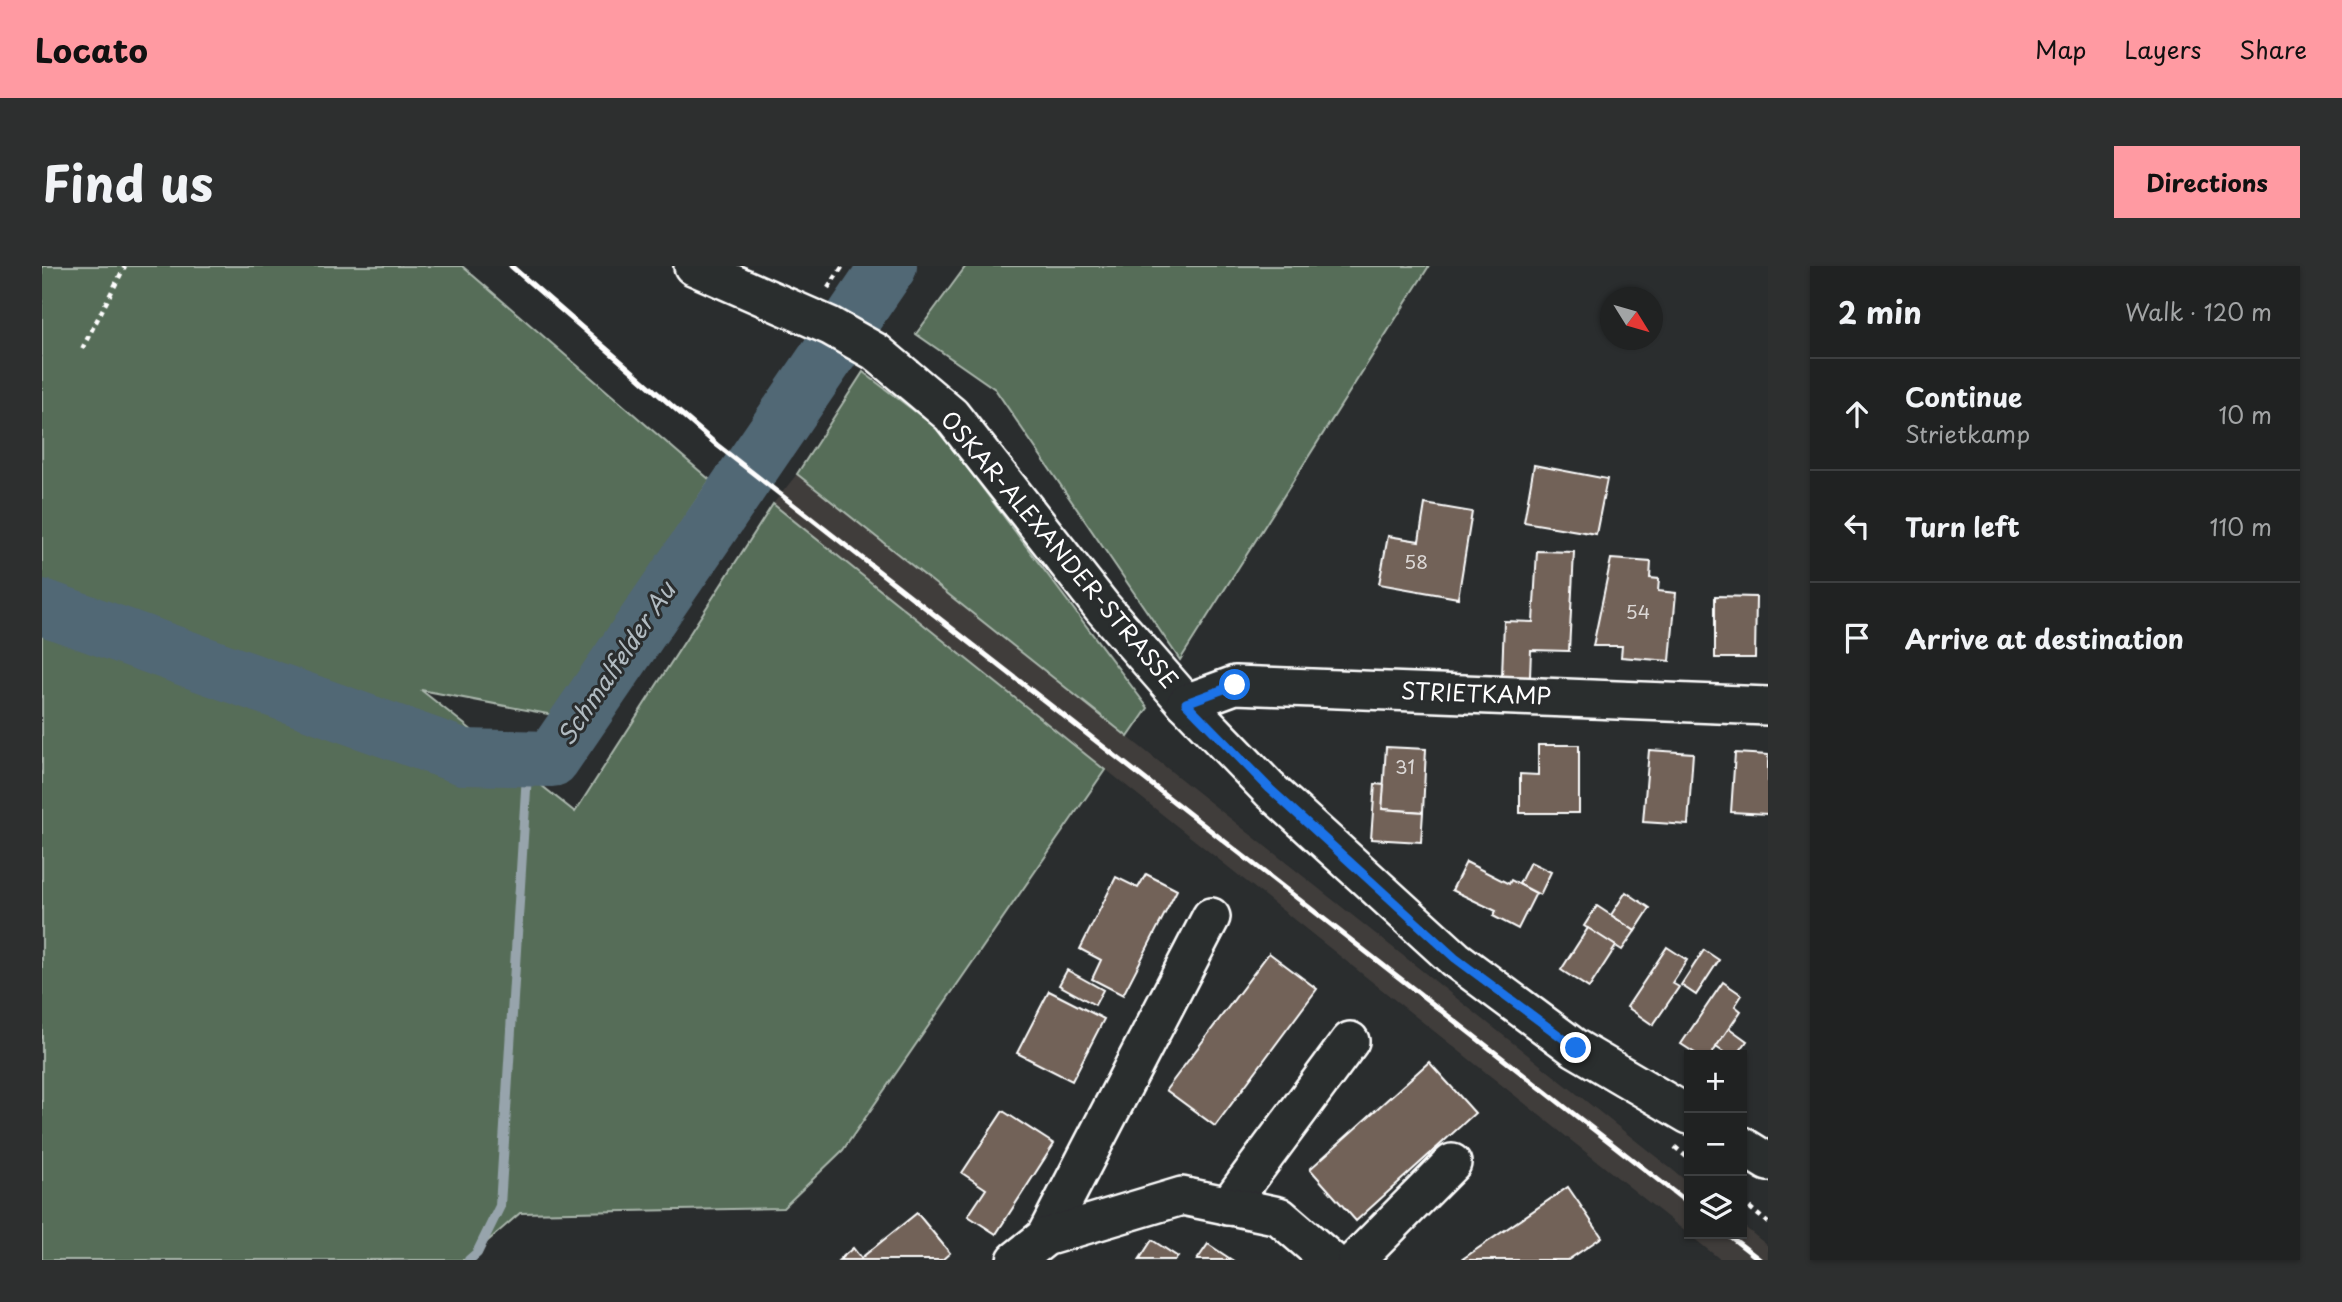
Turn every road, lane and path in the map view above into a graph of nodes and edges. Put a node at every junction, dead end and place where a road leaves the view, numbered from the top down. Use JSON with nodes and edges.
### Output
{"nodes":[{"id":1,"x":125,"y":266,"type":"edge"},
{"id":2,"x":693,"y":266,"type":"edge"},
{"id":3,"x":843,"y":266,"type":"edge"},
{"id":4,"x":826,"y":311,"type":"junction"},
{"id":5,"x":82,"y":349,"type":"dead end"},
{"id":6,"x":1186,"y":703,"type":"junction"},
{"id":7,"x":1768,"y":706,"type":"edge"},
{"id":8,"x":1211,"y":916,"type":"dead end"},
{"id":9,"x":1350,"y":1041,"type":"dead end"},
{"id":10,"x":1686,"y":1113,"type":"edge"},
{"id":11,"x":1747,"y":1149,"type":"edge"},
{"id":12,"x":1768,"y":1162,"type":"edge"},
{"id":13,"x":1452,"y":1163,"type":"dead end"},
{"id":14,"x":1228,"y":1206,"type":"junction"},
{"id":15,"x":1747,"y":1206,"type":"edge"},
{"id":16,"x":1768,"y":1223,"type":"edge"},
{"id":17,"x":1045,"y":1237,"type":"junction"},
{"id":18,"x":1016,"y":1260,"type":"edge"},
{"id":19,"x":1330,"y":1260,"type":"edge"},
{"id":20,"x":1356,"y":1260,"type":"edge"}],
"edges":[{"from":1,"to":5,"type":"path"},
{"from":2,"to":4,"type":"street","name":"OSKAR-ALEXANDER-STRASSE"},
{"from":3,"to":4,"type":"path"},
{"from":4,"to":6,"type":"street","name":"OSKAR-ALEXANDER-STRASSE"},
{"from":6,"to":7,"type":"street","name":"STRIETKAMP"},
{"from":6,"to":10,"type":"street","name":"OSKAR-ALEXANDER-STRASSE"},
{"from":8,"to":17,"type":"street"},
{"from":9,"to":14,"type":"street"},
{"from":11,"to":12,"type":"street"},
{"from":13,"to":20,"type":"street"},
{"from":14,"to":17,"type":"street"},
{"from":14,"to":19,"type":"street"},
{"from":15,"to":16,"type":"path"},
{"from":17,"to":18,"type":"street"}]}
